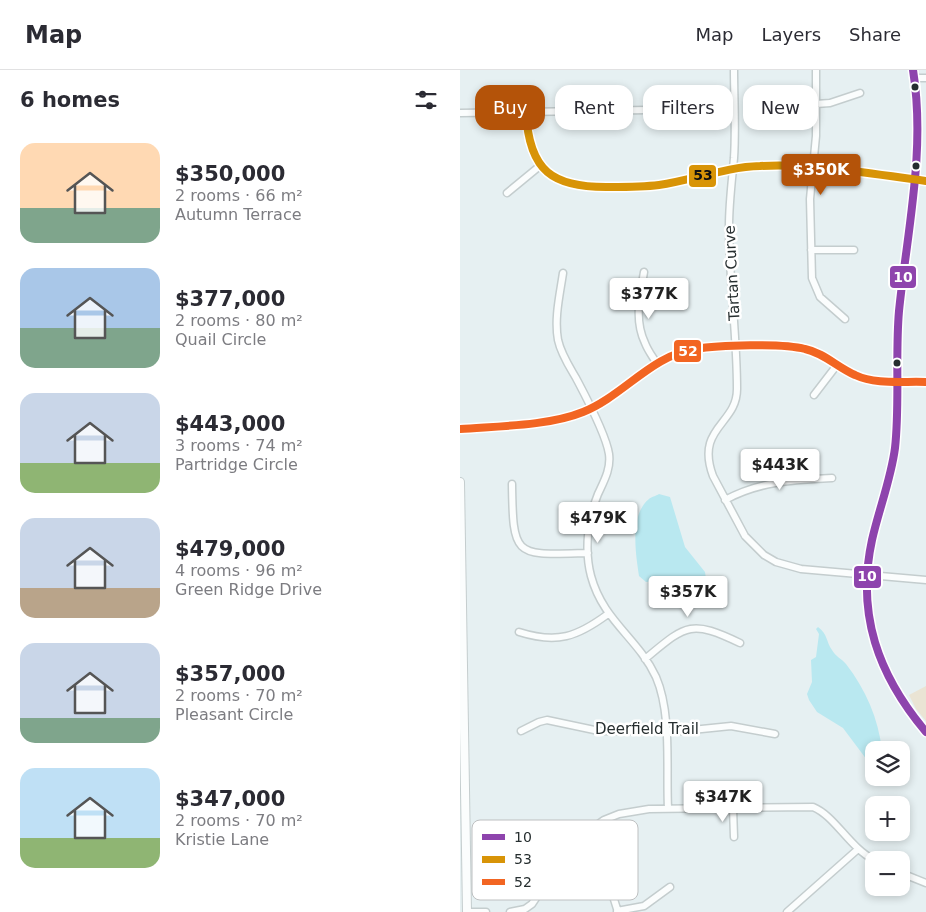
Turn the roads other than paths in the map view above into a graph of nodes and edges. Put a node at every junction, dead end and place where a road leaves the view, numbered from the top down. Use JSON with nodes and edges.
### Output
{"nodes":[{"id":1,"x":734,"y":70,"type":"edge"},
{"id":2,"x":816,"y":70,"type":"edge"},
{"id":3,"x":913,"y":70,"type":"edge"},
{"id":4,"x":914,"y":78,"type":"junction"},
{"id":5,"x":926,"y":78,"type":"edge"},
{"id":6,"x":816,"y":85,"type":"edge"},
{"id":7,"x":860,"y":93,"type":"dead end"},
{"id":8,"x":818,"y":104,"type":"edge"},
{"id":9,"x":643,"y":110,"type":"edge"},
{"id":10,"x":545,"y":112,"type":"edge"},
{"id":11,"x":460,"y":113,"type":"edge"},
{"id":12,"x":475,"y":113,"type":"edge"},
{"id":13,"x":527,"y":130,"type":"edge"},
{"id":14,"x":815,"y":130,"type":"edge"},
{"id":15,"x":541,"y":165,"type":"junction"},
{"id":16,"x":814,"y":168,"type":"junction"},
{"id":17,"x":732,"y":170,"type":"junction"},
{"id":18,"x":915,"y":180,"type":"junction"},
{"id":19,"x":926,"y":181,"type":"edge"},
{"id":20,"x":507,"y":193,"type":"dead end"},
{"id":21,"x":811,"y":250,"type":"junction"},
{"id":22,"x":854,"y":250,"type":"dead end"},
{"id":23,"x":563,"y":272,"type":"dead end"},
{"id":24,"x":644,"y":272,"type":"dead end"},
{"id":25,"x":845,"y":319,"type":"dead end"},
{"id":26,"x":736,"y":347,"type":"junction"},
{"id":27,"x":657,"y":364,"type":"junction"},
{"id":28,"x":836,"y":365,"type":"junction"},
{"id":29,"x":897,"y":381,"type":"junction"},
{"id":30,"x":926,"y":382,"type":"edge"},
{"id":31,"x":814,"y":395,"type":"dead end"},
{"id":32,"x":590,"y":408,"type":"junction"},
{"id":33,"x":460,"y":429,"type":"edge"},
{"id":34,"x":832,"y":478,"type":"dead end"},
{"id":35,"x":460,"y":482,"type":"edge"},
{"id":36,"x":512,"y":484,"type":"dead end"},
{"id":37,"x":725,"y":500,"type":"junction"},
{"id":38,"x":588,"y":553,"type":"junction"},
{"id":39,"x":867,"y":574,"type":"junction"},
{"id":40,"x":926,"y":580,"type":"edge"},
{"id":41,"x":608,"y":614,"type":"junction"},
{"id":42,"x":519,"y":632,"type":"dead end"},
{"id":43,"x":740,"y":643,"type":"dead end"},
{"id":44,"x":645,"y":659,"type":"junction"},
{"id":45,"x":521,"y":731,"type":"dead end"},
{"id":46,"x":666,"y":732,"type":"junction"},
{"id":47,"x":926,"y":732,"type":"edge"},
{"id":48,"x":775,"y":734,"type":"dead end"},
{"id":49,"x":668,"y":808,"type":"junction"},
{"id":50,"x":733,"y":808,"type":"junction"},
{"id":51,"x":604,"y":820,"type":"edge"},
{"id":52,"x":734,"y":838,"type":"dead end"},
{"id":53,"x":857,"y":850,"type":"junction"},
{"id":54,"x":865,"y":855,"type":"edge"},
{"id":55,"x":910,"y":877,"type":"edge"},
{"id":56,"x":926,"y":884,"type":"edge"},
{"id":57,"x":670,"y":888,"type":"dead end"},
{"id":58,"x":535,"y":900,"type":"edge"},
{"id":59,"x":614,"y":900,"type":"edge"},
{"id":60,"x":467,"y":912,"type":"edge"},
{"id":61,"x":486,"y":912,"type":"edge"},
{"id":62,"x":510,"y":912,"type":"edge"},
{"id":63,"x":618,"y":912,"type":"edge"},
{"id":64,"x":787,"y":912,"type":"edge"}],
"edges":[{"from":1,"to":17,"type":"street","name":"Tartan Curve"},
{"from":2,"to":6,"type":"street"},
{"from":3,"to":4,"type":"street"},
{"from":4,"to":5,"type":"street"},
{"from":4,"to":18,"type":"street"},
{"from":7,"to":8,"type":"street"},
{"from":9,"to":10,"type":"street"},
{"from":11,"to":12,"type":"street"},
{"from":13,"to":15,"type":"street"},
{"from":14,"to":16,"type":"street"},
{"from":15,"to":17,"type":"street"},
{"from":15,"to":20,"type":"street"},
{"from":16,"to":17,"type":"street"},
{"from":16,"to":18,"type":"street"},
{"from":16,"to":21,"type":"street"},
{"from":17,"to":26,"type":"street","name":"Tartan Curve"},
{"from":18,"to":19,"type":"street"},
{"from":18,"to":29,"type":"street"},
{"from":21,"to":22,"type":"street"},
{"from":21,"to":25,"type":"street"},
{"from":23,"to":32,"type":"street"},
{"from":24,"to":27,"type":"street"},
{"from":26,"to":27,"type":"street"},
{"from":26,"to":28,"type":"street"},
{"from":26,"to":37,"type":"street","name":"Tartan Curve"},
{"from":27,"to":32,"type":"street"},
{"from":28,"to":29,"type":"street"},
{"from":28,"to":31,"type":"street"},
{"from":29,"to":30,"type":"street"},
{"from":29,"to":39,"type":"street"},
{"from":32,"to":33,"type":"street"},
{"from":32,"to":38,"type":"street"},
{"from":34,"to":37,"type":"street"},
{"from":35,"to":60,"type":"main road"},
{"from":36,"to":38,"type":"street"},
{"from":37,"to":39,"type":"street","name":"Tartan Curve"},
{"from":38,"to":41,"type":"street"},
{"from":39,"to":40,"type":"street","name":"Tartan Curve"},
{"from":39,"to":47,"type":"street"},
{"from":41,"to":42,"type":"street"},
{"from":41,"to":44,"type":"street"},
{"from":43,"to":44,"type":"street"},
{"from":44,"to":46,"type":"street"},
{"from":45,"to":46,"type":"street","name":"Deerfield Trail"},
{"from":46,"to":48,"type":"street","name":"Deerfield Trail"},
{"from":46,"to":49,"type":"street"},
{"from":49,"to":50,"type":"street"},
{"from":49,"to":51,"type":"street"},
{"from":50,"to":52,"type":"street"},
{"from":50,"to":53,"type":"street"},
{"from":53,"to":54,"type":"street"},
{"from":53,"to":64,"type":"street"},
{"from":55,"to":56,"type":"street"},
{"from":57,"to":63,"type":"street"},
{"from":58,"to":62,"type":"street"},
{"from":59,"to":63,"type":"street"},
{"from":60,"to":61,"type":"street"}]}
